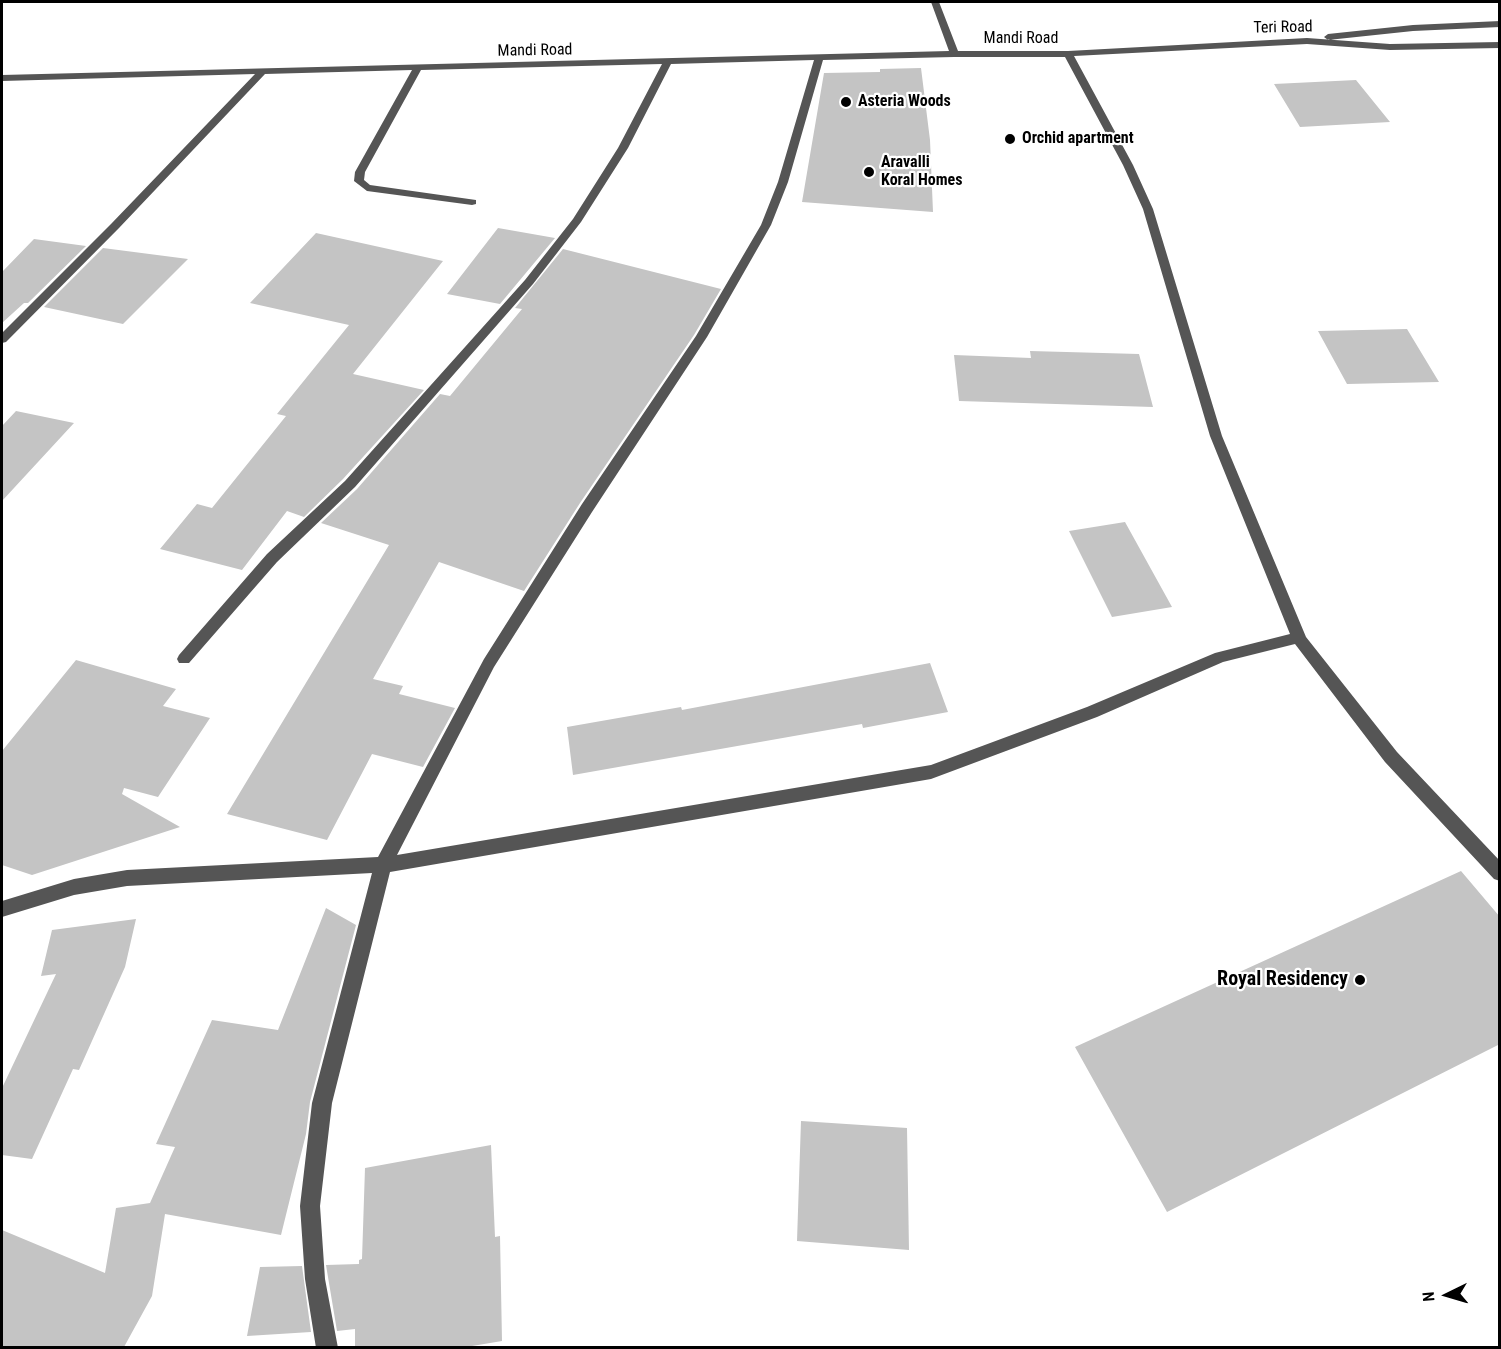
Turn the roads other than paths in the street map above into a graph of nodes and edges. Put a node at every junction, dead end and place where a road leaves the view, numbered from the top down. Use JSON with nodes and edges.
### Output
{"nodes":[{"id":1,"x":935,"y":2,"type":"edge"},
{"id":2,"x":1500,"y":24,"type":"edge"},
{"id":3,"x":1307,"y":41,"type":"junction"},
{"id":4,"x":1500,"y":45,"type":"edge"},
{"id":5,"x":954,"y":54,"type":"junction"},
{"id":6,"x":1068,"y":54,"type":"junction"},
{"id":7,"x":819,"y":59,"type":"junction"},
{"id":8,"x":668,"y":63,"type":"junction"},
{"id":9,"x":417,"y":69,"type":"junction"},
{"id":10,"x":262,"y":72,"type":"junction"},
{"id":11,"x":2,"y":78,"type":"edge"},
{"id":12,"x":472,"y":202,"type":"dead end"},
{"id":13,"x":2,"y":339,"type":"edge"},
{"id":14,"x":1300,"y":640,"type":"junction"},
{"id":15,"x":184,"y":659,"type":"dead end"},
{"id":16,"x":383,"y":865,"type":"junction"},
{"id":17,"x":1500,"y":873,"type":"edge"},
{"id":18,"x":2,"y":909,"type":"edge"},
{"id":19,"x":327,"y":1347,"type":"edge"}],
"edges":[{"from":1,"to":5,"type":"street"},
{"from":2,"to":3,"type":"street"},
{"from":3,"to":4,"type":"street","name":"Teri Road"},
{"from":3,"to":6,"type":"street","name":"Teri Road"},
{"from":5,"to":6,"type":"street","name":"Mandi Road"},
{"from":5,"to":7,"type":"street","name":"Mandi Road"},
{"from":6,"to":14,"type":"street"},
{"from":7,"to":8,"type":"street","name":"Mandi Road"},
{"from":7,"to":16,"type":"street"},
{"from":8,"to":9,"type":"street","name":"Mandi Road"},
{"from":8,"to":15,"type":"street"},
{"from":9,"to":10,"type":"street","name":"Mandi Road"},
{"from":9,"to":12,"type":"street"},
{"from":10,"to":11,"type":"street","name":"Mandi Road"},
{"from":10,"to":13,"type":"street"},
{"from":14,"to":16,"type":"street"},
{"from":14,"to":17,"type":"street"},
{"from":16,"to":18,"type":"street"},
{"from":16,"to":19,"type":"street"}]}
